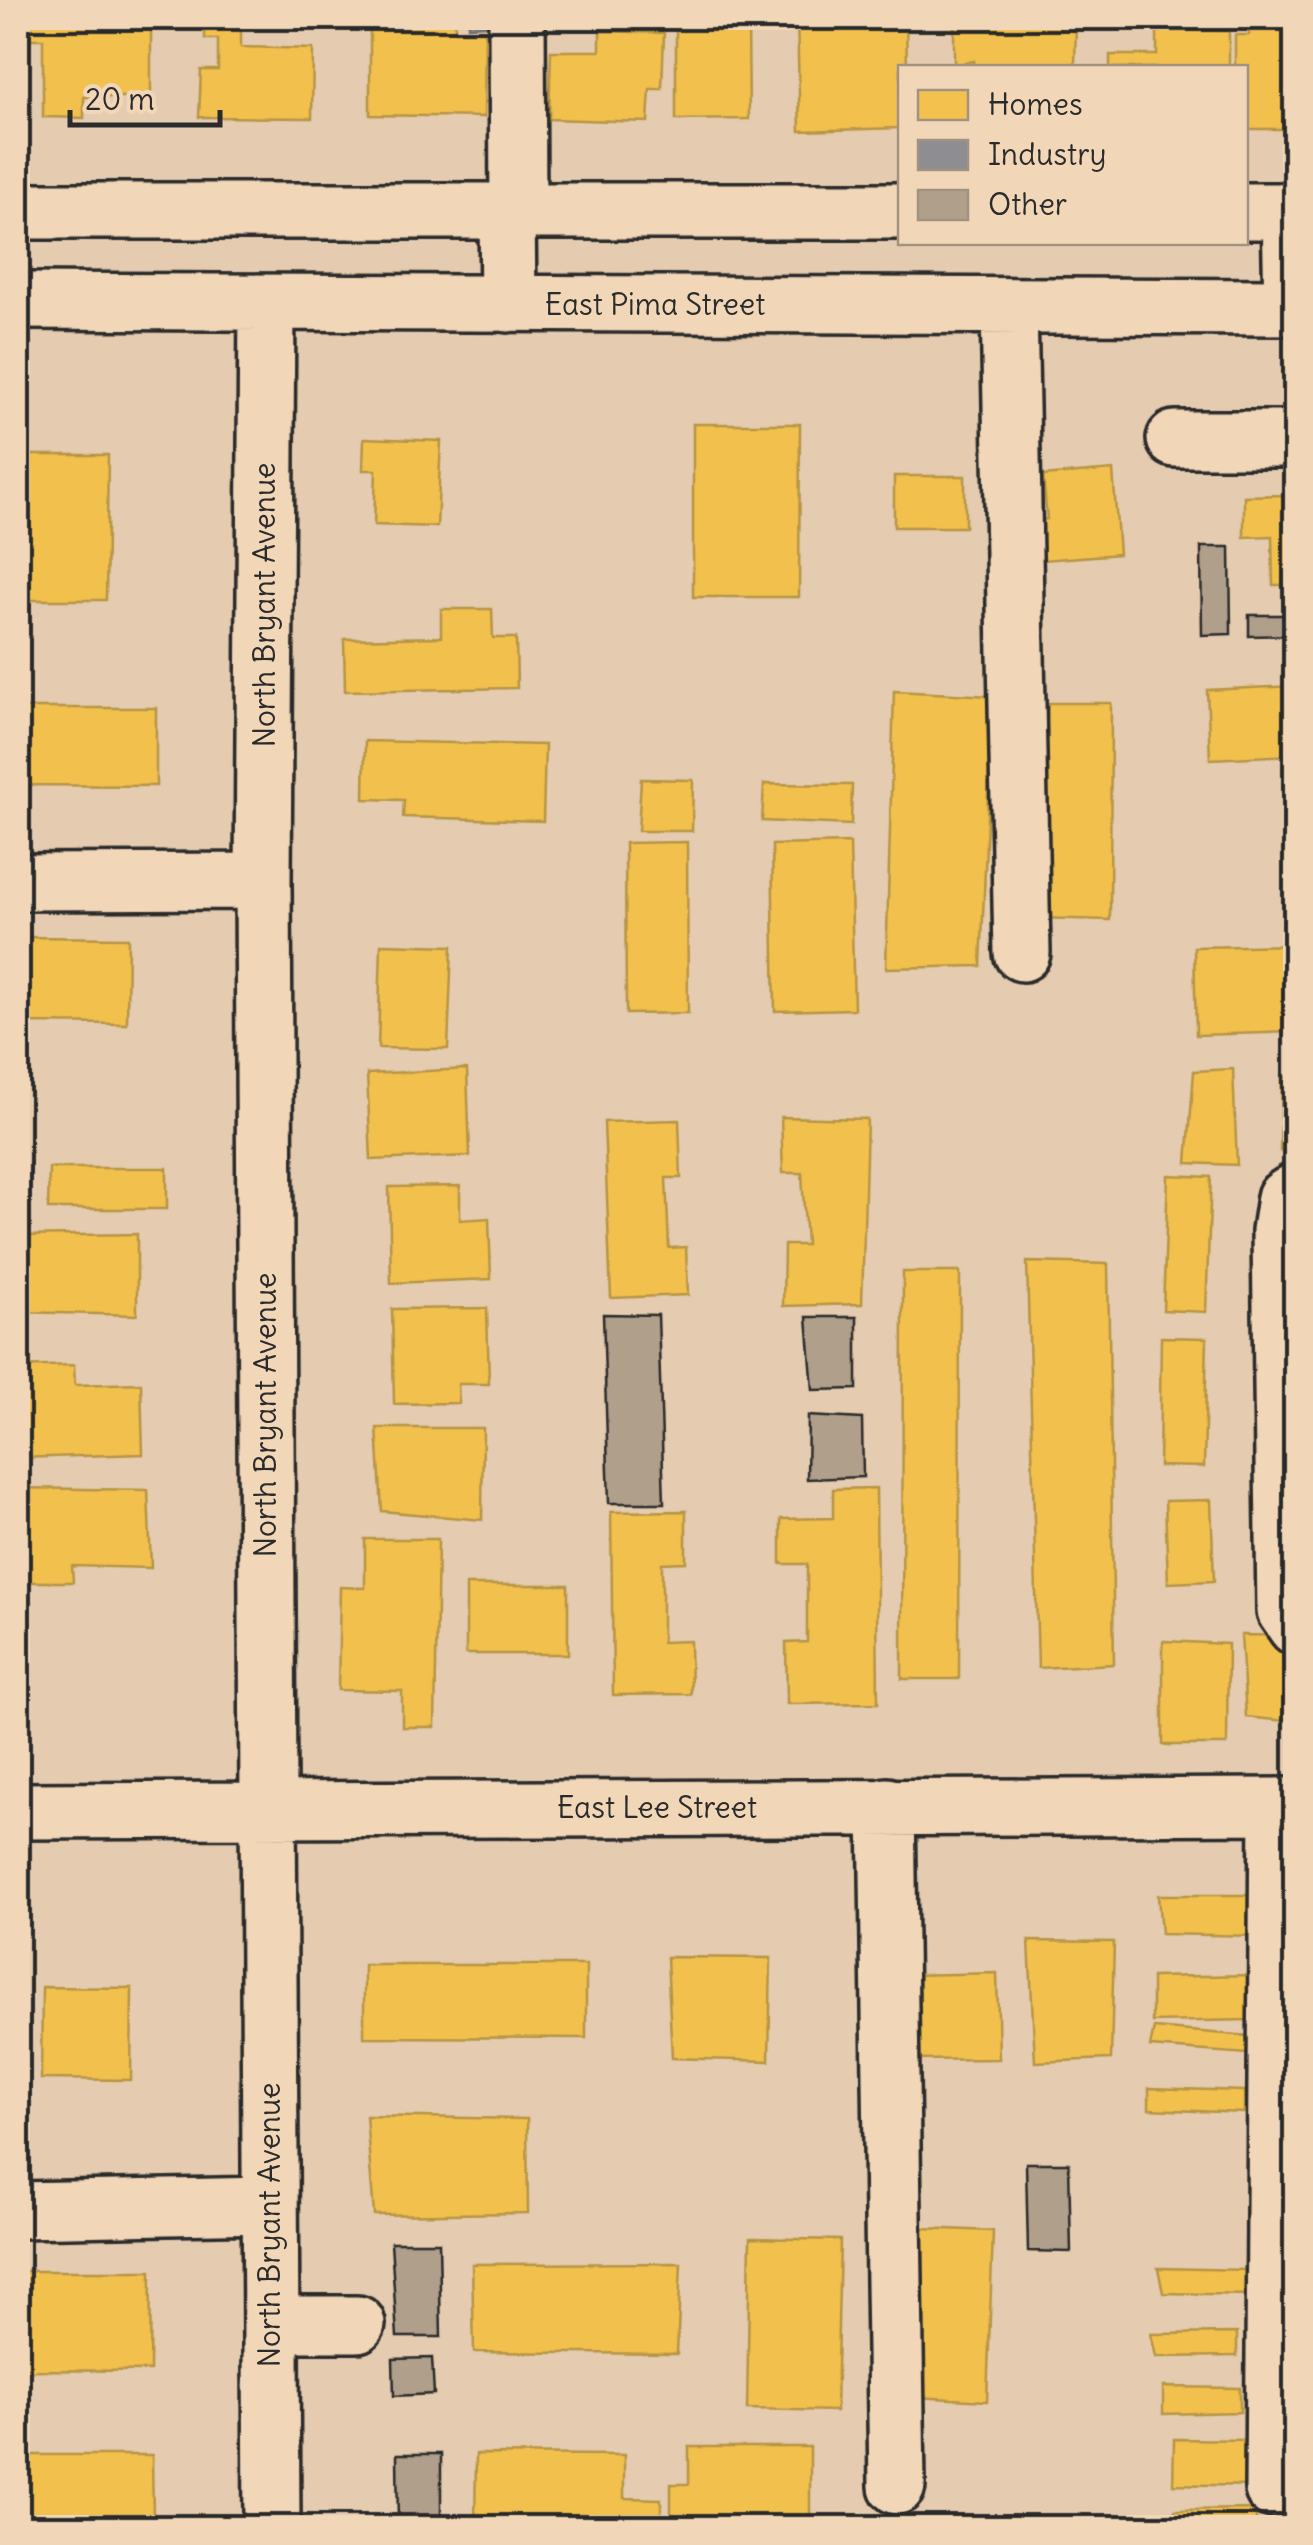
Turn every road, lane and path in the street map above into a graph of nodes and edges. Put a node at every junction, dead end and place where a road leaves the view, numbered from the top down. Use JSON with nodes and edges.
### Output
{"nodes":[{"id":1,"x":517,"y":18,"type":"edge"},
{"id":2,"x":18,"y":211,"type":"edge"},
{"id":3,"x":512,"y":211,"type":"junction"},
{"id":4,"x":898,"y":211,"type":"edge"},
{"id":5,"x":1248,"y":211,"type":"edge"},
{"id":6,"x":18,"y":301,"type":"edge"},
{"id":7,"x":267,"y":303,"type":"junction"},
{"id":8,"x":508,"y":304,"type":"junction"},
{"id":9,"x":1009,"y":306,"type":"junction"},
{"id":10,"x":1294,"y":307,"type":"edge"},
{"id":11,"x":1175,"y":439,"type":"dead end"},
{"id":12,"x":1296,"y":439,"type":"edge"},
{"id":13,"x":263,"y":881,"type":"junction"},
{"id":14,"x":18,"y":882,"type":"edge"},
{"id":15,"x":1022,"y":953,"type":"dead end"},
{"id":16,"x":1296,"y":1191,"type":"edge"},
{"id":17,"x":1296,"y":1627,"type":"edge"},
{"id":18,"x":887,"y":1806,"type":"junction"},
{"id":19,"x":1287,"y":1806,"type":"edge"},
{"id":20,"x":268,"y":1809,"type":"junction"},
{"id":21,"x":18,"y":1810,"type":"edge"},
{"id":22,"x":270,"y":2205,"type":"junction"},
{"id":23,"x":18,"y":2210,"type":"edge"},
{"id":24,"x":271,"y":2324,"type":"junction"},
{"id":25,"x":357,"y":2324,"type":"dead end"},
{"id":26,"x":898,"y":2486,"type":"dead end"},
{"id":27,"x":1273,"y":2489,"type":"dead end"},
{"id":28,"x":272,"y":2528,"type":"edge"}],
"edges":[{"from":1,"to":3,"type":"street"},
{"from":2,"to":3,"type":"street"},
{"from":3,"to":4,"type":"street"},
{"from":3,"to":8,"type":"street"},
{"from":5,"to":10,"type":"street","name":"East Pima Street"},
{"from":6,"to":7,"type":"street","name":"East Pima Street"},
{"from":7,"to":8,"type":"street","name":"East Pima Street"},
{"from":7,"to":13,"type":"street","name":"North Bryant Avenue"},
{"from":8,"to":9,"type":"street","name":"East Pima Street"},
{"from":9,"to":10,"type":"street","name":"East Pima Street"},
{"from":9,"to":15,"type":"street"},
{"from":11,"to":12,"type":"street"},
{"from":13,"to":14,"type":"street"},
{"from":13,"to":20,"type":"street","name":"North Bryant Avenue"},
{"from":16,"to":17,"type":"street"},
{"from":18,"to":19,"type":"street","name":"East Lee Street"},
{"from":18,"to":20,"type":"street","name":"East Lee Street"},
{"from":18,"to":26,"type":"street"},
{"from":19,"to":27,"type":"street"},
{"from":20,"to":21,"type":"street","name":"East Lee Street"},
{"from":20,"to":22,"type":"street","name":"North Bryant Avenue"},
{"from":22,"to":23,"type":"street"},
{"from":22,"to":24,"type":"street","name":"North Bryant Avenue"},
{"from":24,"to":25,"type":"street"},
{"from":24,"to":28,"type":"street","name":"North Bryant Avenue"}]}
